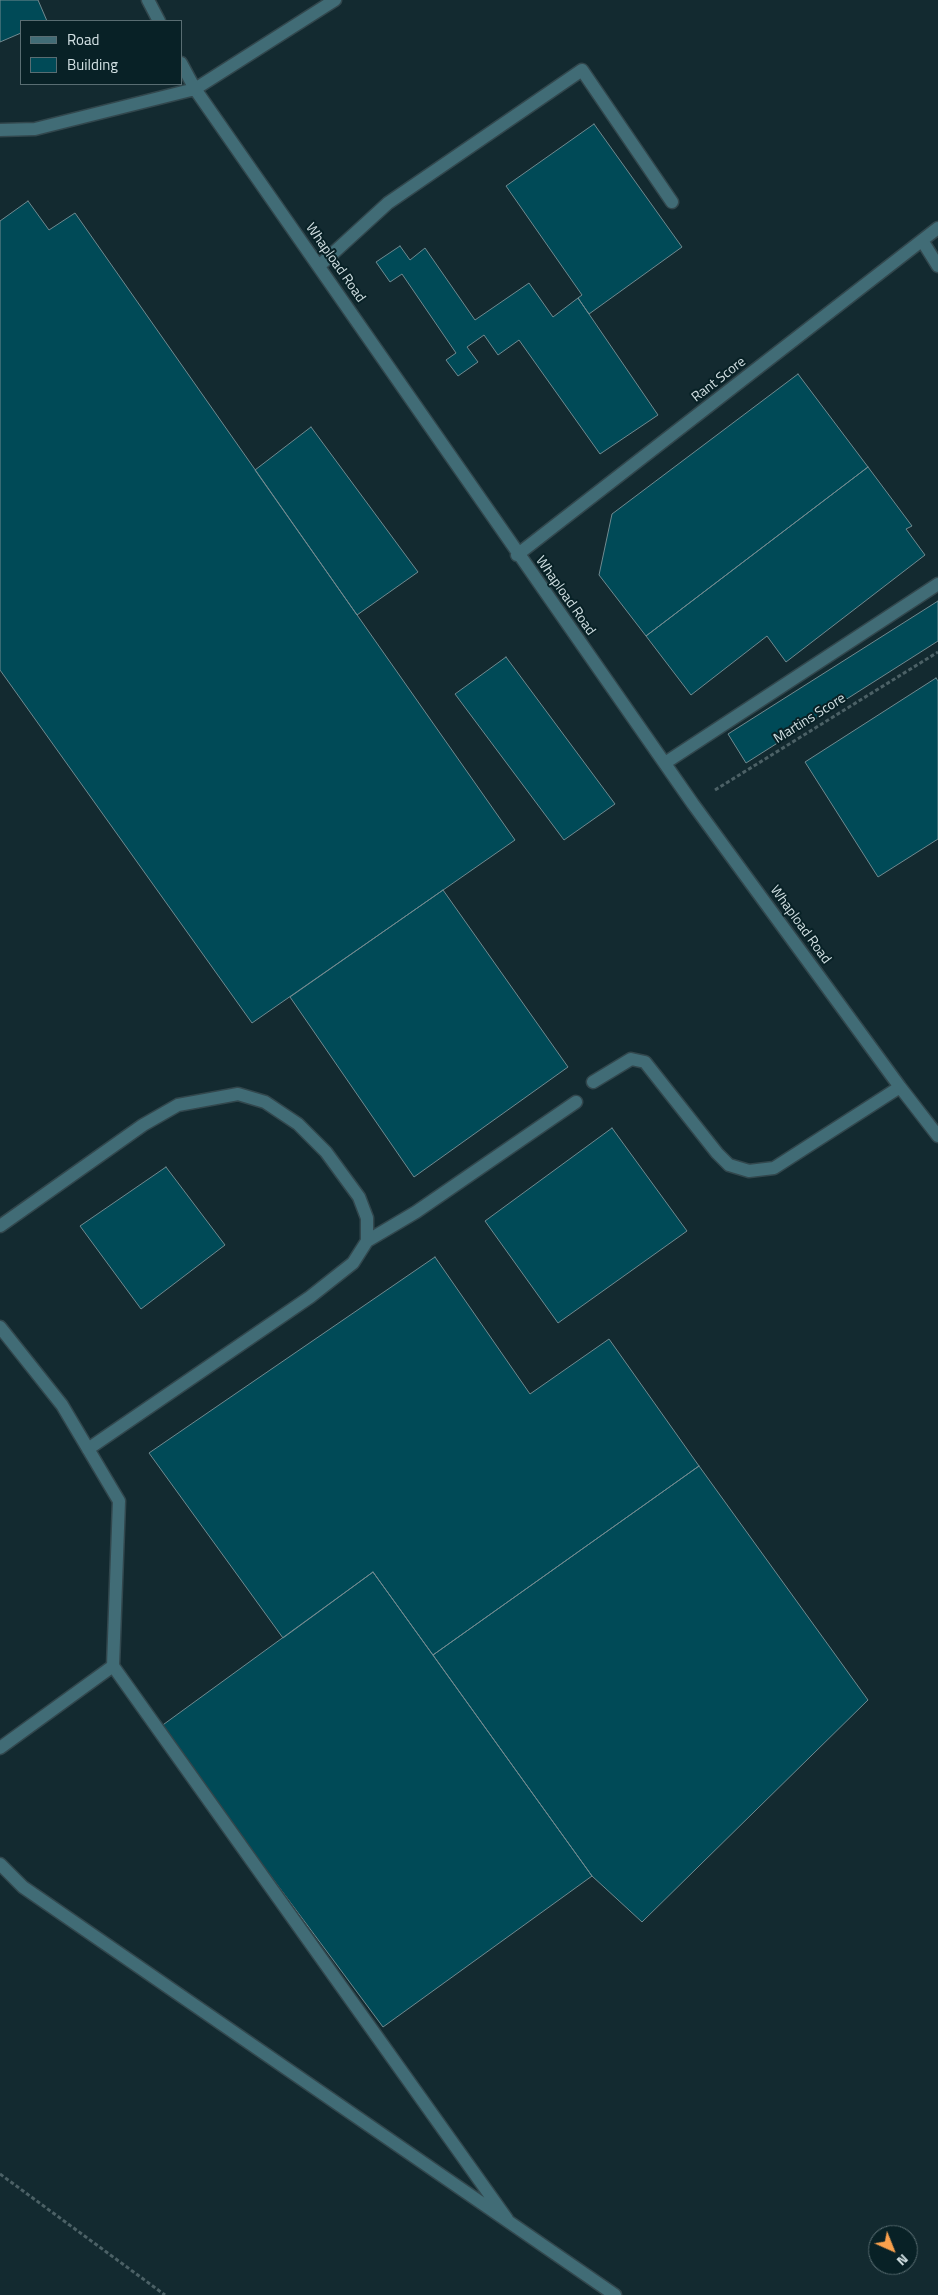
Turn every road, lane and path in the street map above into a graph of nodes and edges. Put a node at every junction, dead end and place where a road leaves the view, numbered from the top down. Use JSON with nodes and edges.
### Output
{"nodes":[{"id":1,"x":148,"y":0,"type":"edge"},
{"id":2,"x":335,"y":0,"type":"edge"},
{"id":3,"x":158,"y":20,"type":"edge"},
{"id":4,"x":182,"y":66,"type":"edge"},
{"id":5,"x":195,"y":89,"type":"junction"},
{"id":6,"x":0,"y":130,"type":"edge"},
{"id":7,"x":672,"y":202,"type":"dead end"},
{"id":8,"x":938,"y":228,"type":"edge"},
{"id":9,"x":923,"y":242,"type":"junction"},
{"id":10,"x":319,"y":266,"type":"junction"},
{"id":11,"x":938,"y":266,"type":"edge"},
{"id":12,"x":518,"y":555,"type":"junction"},
{"id":13,"x":938,"y":584,"type":"edge"},
{"id":14,"x":938,"y":652,"type":"edge"},
{"id":15,"x":665,"y":763,"type":"junction"},
{"id":16,"x":693,"y":804,"type":"junction"},
{"id":17,"x":593,"y":1082,"type":"dead end"},
{"id":18,"x":900,"y":1087,"type":"junction"},
{"id":19,"x":576,"y":1102,"type":"dead end"},
{"id":20,"x":938,"y":1136,"type":"edge"},
{"id":21,"x":0,"y":1226,"type":"edge"},
{"id":22,"x":367,"y":1241,"type":"junction"},
{"id":23,"x":0,"y":1327,"type":"edge"},
{"id":24,"x":88,"y":1449,"type":"junction"},
{"id":25,"x":113,"y":1666,"type":"junction"},
{"id":26,"x":0,"y":1748,"type":"edge"},
{"id":27,"x":0,"y":1864,"type":"edge"},
{"id":28,"x":0,"y":2174,"type":"edge"},
{"id":29,"x":507,"y":2219,"type":"junction"},
{"id":30,"x":165,"y":2295,"type":"edge"},
{"id":31,"x":615,"y":2295,"type":"edge"}],
"edges":[{"from":1,"to":3,"type":"street"},
{"from":2,"to":5,"type":"street"},
{"from":4,"to":5,"type":"street","name":"Whapload Road"},
{"from":5,"to":6,"type":"street"},
{"from":5,"to":10,"type":"street","name":"Whapload Road"},
{"from":7,"to":10,"type":"street"},
{"from":8,"to":9,"type":"street","name":"Rant Score"},
{"from":9,"to":11,"type":"street"},
{"from":9,"to":12,"type":"street","name":"Rant Score"},
{"from":10,"to":12,"type":"street","name":"Whapload Road"},
{"from":12,"to":15,"type":"street","name":"Whapload Road"},
{"from":13,"to":15,"type":"street"},
{"from":14,"to":16,"type":"path","name":"Martins Score"},
{"from":15,"to":16,"type":"street","name":"Whapload Road"},
{"from":16,"to":18,"type":"street","name":"Whapload Road"},
{"from":17,"to":18,"type":"street"},
{"from":18,"to":20,"type":"street","name":"Whapload Road"},
{"from":19,"to":22,"type":"street"},
{"from":21,"to":22,"type":"street"},
{"from":22,"to":24,"type":"street"},
{"from":23,"to":24,"type":"street"},
{"from":24,"to":25,"type":"street"},
{"from":25,"to":26,"type":"street"},
{"from":25,"to":29,"type":"street"},
{"from":27,"to":29,"type":"street"},
{"from":28,"to":30,"type":"path"},
{"from":29,"to":31,"type":"street"}]}
